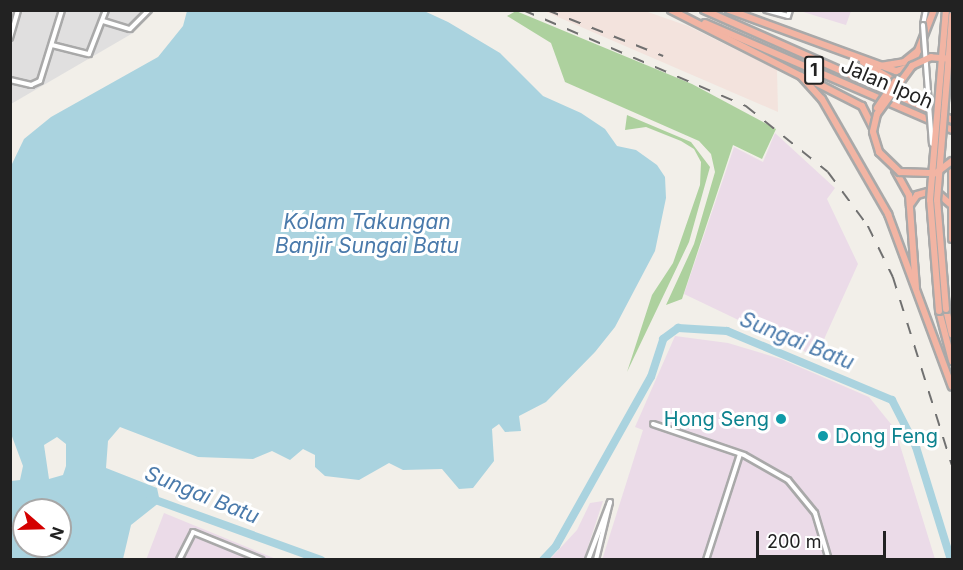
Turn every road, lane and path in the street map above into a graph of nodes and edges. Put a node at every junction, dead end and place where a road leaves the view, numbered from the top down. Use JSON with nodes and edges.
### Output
{"nodes":[{"id":1,"x":18,"y":10,"type":"edge"},
{"id":2,"x":62,"y":10,"type":"edge"},
{"id":3,"x":106,"y":10,"type":"edge"},
{"id":4,"x":149,"y":10,"type":"edge"},
{"id":5,"x":671,"y":10,"type":"edge"},
{"id":6,"x":676,"y":10,"type":"edge"},
{"id":7,"x":704,"y":10,"type":"edge"},
{"id":8,"x":729,"y":10,"type":"edge"},
{"id":9,"x":766,"y":10,"type":"edge"},
{"id":10,"x":790,"y":10,"type":"edge"},
{"id":11,"x":926,"y":10,"type":"edge"},
{"id":12,"x":933,"y":10,"type":"edge"},
{"id":13,"x":946,"y":10,"type":"edge"},
{"id":14,"x":739,"y":13,"type":"edge"},
{"id":15,"x":952,"y":16,"type":"edge"},
{"id":16,"x":103,"y":21,"type":"junction"},
{"id":17,"x":10,"y":38,"type":"edge"},
{"id":18,"x":52,"y":45,"type":"junction"},
{"id":19,"x":921,"y":48,"type":"junction"},
{"id":20,"x":860,"y":59,"type":"junction"},
{"id":21,"x":952,"y":59,"type":"edge"},
{"id":22,"x":880,"y":66,"type":"junction"},
{"id":23,"x":912,"y":66,"type":"junction"},
{"id":24,"x":801,"y":76,"type":"junction"},
{"id":25,"x":10,"y":80,"type":"edge"},
{"id":26,"x":862,"y":106,"type":"junction"},
{"id":27,"x":952,"y":120,"type":"edge"},
{"id":28,"x":873,"y":128,"type":"junction"},
{"id":29,"x":952,"y":130,"type":"edge"},
{"id":30,"x":933,"y":152,"type":"junction"},
{"id":31,"x":952,"y":162,"type":"edge"},
{"id":32,"x":894,"y":169,"type":"junction"},
{"id":33,"x":950,"y":204,"type":"junction"},
{"id":34,"x":909,"y":205,"type":"junction"},
{"id":35,"x":952,"y":239,"type":"edge"},
{"id":36,"x":917,"y":294,"type":"junction"},
{"id":37,"x":943,"y":310,"type":"junction"},
{"id":38,"x":952,"y":334,"type":"edge"},
{"id":39,"x":952,"y":361,"type":"edge"},
{"id":40,"x":952,"y":387,"type":"edge"},
{"id":41,"x":653,"y":424,"type":"dead end"},
{"id":42,"x":740,"y":454,"type":"junction"},
{"id":43,"x":179,"y":560,"type":"edge"},
{"id":44,"x":262,"y":560,"type":"edge"},
{"id":45,"x":588,"y":560,"type":"edge"},
{"id":46,"x":596,"y":560,"type":"edge"},
{"id":47,"x":706,"y":560,"type":"edge"},
{"id":48,"x":829,"y":560,"type":"edge"}],
"edges":[{"from":1,"to":17,"type":"street"},
{"from":2,"to":18,"type":"street"},
{"from":3,"to":16,"type":"street"},
{"from":4,"to":16,"type":"street"},
{"from":5,"to":24,"type":"highway"},
{"from":6,"to":29,"type":"highway","name":"Jalan Ipoh","number":"1"},
{"from":7,"to":27,"type":"highway","name":"Jalan Ipoh","number":"1"},
{"from":8,"to":14,"type":"highway"},
{"from":9,"to":10,"type":"street"},
{"from":11,"to":30,"type":"street","bridge":true},
{"from":12,"to":19,"type":"highway"},
{"from":13,"to":30,"type":"highway","bridge":true},
{"from":14,"to":20,"type":"highway"},
{"from":15,"to":37,"type":"highway","bridge":true},
{"from":16,"to":18,"type":"street"},
{"from":18,"to":25,"type":"street"},
{"from":19,"to":22,"type":"highway"},
{"from":19,"to":23,"type":"highway"},
{"from":20,"to":22,"type":"highway"},
{"from":20,"to":26,"type":"highway","bridge":true},
{"from":21,"to":23,"type":"highway","bridge":true},
{"from":22,"to":23,"type":"highway"},
{"from":23,"to":28,"type":"highway","bridge":true},
{"from":24,"to":26,"type":"highway"},
{"from":24,"to":36,"type":"highway"},
{"from":26,"to":28,"type":"highway"},
{"from":28,"to":32,"type":"highway","bridge":true},
{"from":30,"to":37,"type":"highway","bridge":true},
{"from":31,"to":32,"type":"highway","bridge":true},
{"from":31,"to":33,"type":"highway"},
{"from":32,"to":34,"type":"highway"},
{"from":33,"to":34,"type":"highway"},
{"from":33,"to":35,"type":"highway"},
{"from":34,"to":36,"type":"highway"},
{"from":36,"to":40,"type":"highway"},
{"from":37,"to":38,"type":"highway"},
{"from":37,"to":39,"type":"highway"},
{"from":41,"to":42,"type":"street"},
{"from":42,"to":47,"type":"street"},
{"from":42,"to":48,"type":"street"},
{"from":43,"to":44,"type":"street"},
{"from":45,"to":46,"type":"street"}]}
